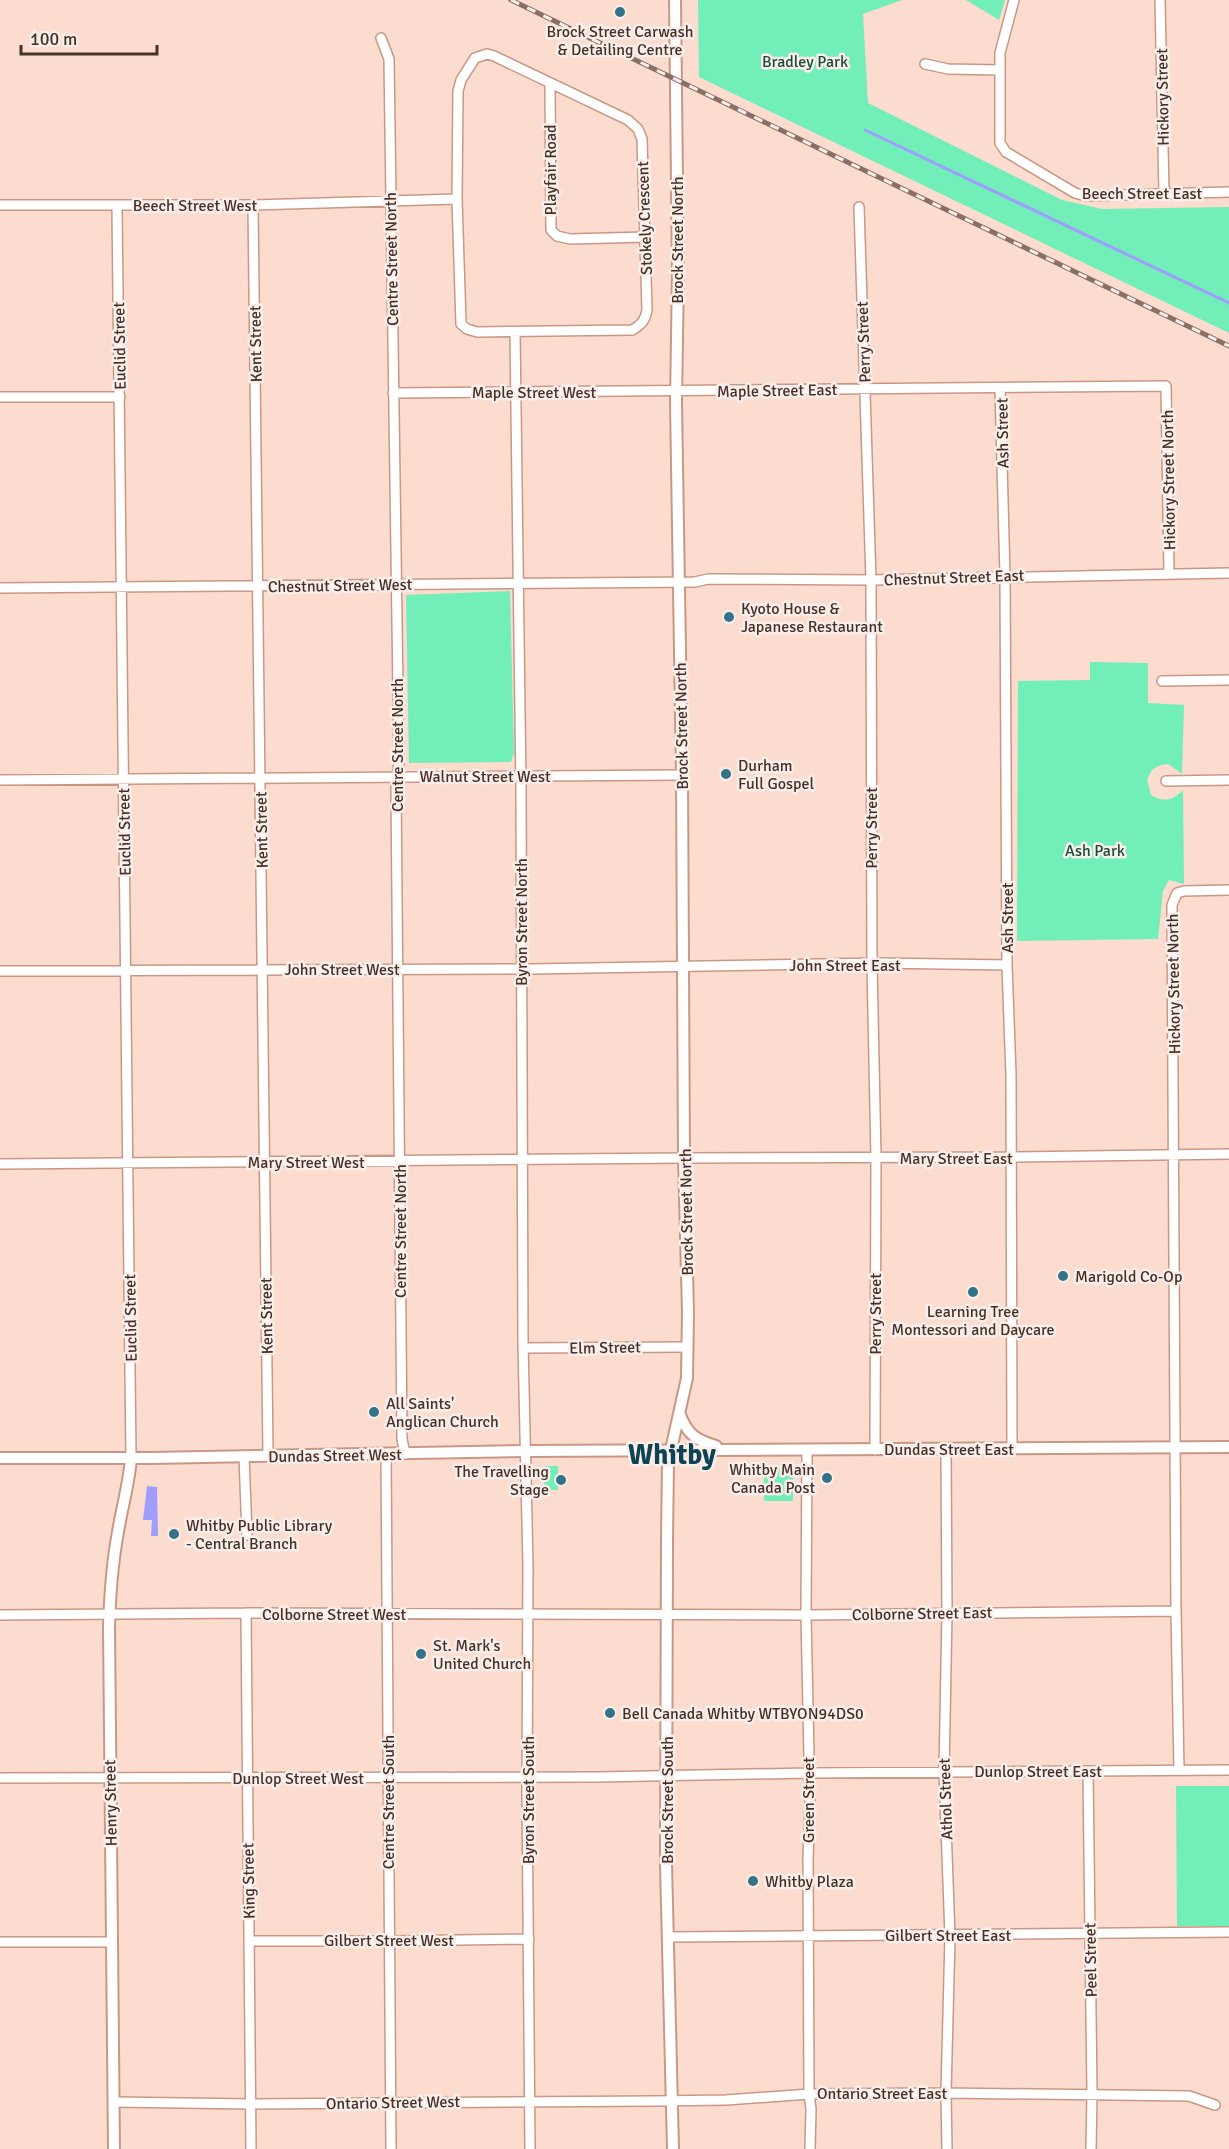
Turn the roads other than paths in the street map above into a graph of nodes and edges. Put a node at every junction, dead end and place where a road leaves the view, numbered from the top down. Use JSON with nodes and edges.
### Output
{"nodes":[{"id":1,"x":675,"y":0,"type":"edge"},
{"id":2,"x":1014,"y":0,"type":"edge"},
{"id":3,"x":1160,"y":0,"type":"edge"},
{"id":4,"x":381,"y":38,"type":"dead end"},
{"id":5,"x":926,"y":64,"type":"dead end"},
{"id":6,"x":1000,"y":70,"type":"junction"},
{"id":7,"x":550,"y":83,"type":"junction"},
{"id":8,"x":1229,"y":192,"type":"edge"},
{"id":9,"x":1164,"y":194,"type":"junction"},
{"id":10,"x":457,"y":199,"type":"junction"},
{"id":11,"x":390,"y":202,"type":"junction"},
{"id":12,"x":0,"y":205,"type":"edge"},
{"id":13,"x":253,"y":205,"type":"junction"},
{"id":14,"x":117,"y":206,"type":"junction"},
{"id":15,"x":859,"y":207,"type":"dead end"},
{"id":16,"x":646,"y":237,"type":"junction"},
{"id":17,"x":515,"y":332,"type":"junction"},
{"id":18,"x":1166,"y":386,"type":"joint"},
{"id":19,"x":1000,"y":388,"type":"junction"},
{"id":20,"x":864,"y":389,"type":"junction"},
{"id":21,"x":676,"y":391,"type":"junction"},
{"id":22,"x":516,"y":392,"type":"junction"},
{"id":23,"x":393,"y":393,"type":"junction"},
{"id":24,"x":0,"y":397,"type":"edge"},
{"id":25,"x":120,"y":397,"type":"junction"},
{"id":26,"x":1169,"y":573,"type":"junction"},
{"id":27,"x":1229,"y":573,"type":"edge"},
{"id":28,"x":1005,"y":576,"type":"junction"},
{"id":29,"x":871,"y":580,"type":"junction"},
{"id":30,"x":680,"y":582,"type":"junction"},
{"id":31,"x":519,"y":583,"type":"junction"},
{"id":32,"x":396,"y":584,"type":"junction"},
{"id":33,"x":121,"y":586,"type":"junction"},
{"id":34,"x":258,"y":586,"type":"junction"},
{"id":35,"x":0,"y":588,"type":"edge"},
{"id":36,"x":1229,"y":680,"type":"edge"},
{"id":37,"x":1162,"y":681,"type":"dead end"},
{"id":38,"x":682,"y":775,"type":"junction"},
{"id":39,"x":520,"y":776,"type":"junction"},
{"id":40,"x":260,"y":777,"type":"junction"},
{"id":41,"x":398,"y":777,"type":"junction"},
{"id":42,"x":0,"y":780,"type":"edge"},
{"id":43,"x":123,"y":780,"type":"junction"},
{"id":44,"x":1229,"y":780,"type":"edge"},
{"id":45,"x":1166,"y":781,"type":"dead end"},
{"id":46,"x":1229,"y":890,"type":"edge"},
{"id":47,"x":872,"y":963,"type":"junction"},
{"id":48,"x":1007,"y":966,"type":"junction"},
{"id":49,"x":683,"y":968,"type":"junction"},
{"id":50,"x":262,"y":969,"type":"junction"},
{"id":51,"x":398,"y":969,"type":"junction"},
{"id":52,"x":522,"y":969,"type":"junction"},
{"id":53,"x":125,"y":970,"type":"junction"},
{"id":54,"x":0,"y":971,"type":"edge"},
{"id":55,"x":1229,"y":1154,"type":"edge"},
{"id":56,"x":1173,"y":1155,"type":"junction"},
{"id":57,"x":1010,"y":1157,"type":"junction"},
{"id":58,"x":684,"y":1158,"type":"junction"},
{"id":59,"x":876,"y":1158,"type":"junction"},
{"id":60,"x":523,"y":1160,"type":"junction"},
{"id":61,"x":400,"y":1161,"type":"junction"},
{"id":62,"x":264,"y":1162,"type":"junction"},
{"id":63,"x":0,"y":1164,"type":"edge"},
{"id":64,"x":128,"y":1164,"type":"junction"},
{"id":65,"x":687,"y":1347,"type":"junction"},
{"id":66,"x":524,"y":1348,"type":"junction"},
{"id":67,"x":680,"y":1415,"type":"junction"},
{"id":68,"x":1229,"y":1447,"type":"edge"},
{"id":69,"x":1176,"y":1448,"type":"junction"},
{"id":70,"x":946,"y":1449,"type":"junction"},
{"id":71,"x":1012,"y":1449,"type":"junction"},
{"id":72,"x":670,"y":1450,"type":"junction"},
{"id":73,"x":729,"y":1450,"type":"junction"},
{"id":74,"x":807,"y":1450,"type":"junction"},
{"id":75,"x":875,"y":1450,"type":"junction"},
{"id":76,"x":526,"y":1451,"type":"junction"},
{"id":77,"x":386,"y":1454,"type":"junction"},
{"id":78,"x":405,"y":1454,"type":"junction"},
{"id":79,"x":268,"y":1455,"type":"junction"},
{"id":80,"x":244,"y":1456,"type":"junction"},
{"id":81,"x":0,"y":1458,"type":"edge"},
{"id":82,"x":131,"y":1458,"type":"junction"},
{"id":83,"x":247,"y":1535,"type":"dead end"},
{"id":84,"x":1176,"y":1611,"type":"junction"},
{"id":85,"x":246,"y":1613,"type":"junction"},
{"id":86,"x":947,"y":1613,"type":"junction"},
{"id":87,"x":527,"y":1614,"type":"junction"},
{"id":88,"x":668,"y":1614,"type":"junction"},
{"id":89,"x":0,"y":1615,"type":"edge"},
{"id":90,"x":386,"y":1615,"type":"junction"},
{"id":91,"x":806,"y":1615,"type":"junction"},
{"id":92,"x":109,"y":1616,"type":"junction"},
{"id":93,"x":1179,"y":1770,"type":"junction"},
{"id":94,"x":1229,"y":1770,"type":"edge"},
{"id":95,"x":1088,"y":1771,"type":"junction"},
{"id":96,"x":944,"y":1772,"type":"junction"},
{"id":97,"x":808,"y":1773,"type":"junction"},
{"id":98,"x":667,"y":1776,"type":"junction"},
{"id":99,"x":387,"y":1777,"type":"junction"},
{"id":100,"x":527,"y":1777,"type":"junction"},
{"id":101,"x":0,"y":1778,"type":"edge"},
{"id":102,"x":110,"y":1778,"type":"junction"},
{"id":103,"x":247,"y":1778,"type":"junction"},
{"id":104,"x":1229,"y":1932,"type":"edge"},
{"id":105,"x":1090,"y":1934,"type":"junction"},
{"id":106,"x":809,"y":1935,"type":"junction"},
{"id":107,"x":950,"y":1936,"type":"junction"},
{"id":108,"x":668,"y":1937,"type":"junction"},
{"id":109,"x":529,"y":1939,"type":"junction"},
{"id":110,"x":249,"y":1941,"type":"junction"},
{"id":111,"x":389,"y":1941,"type":"junction"},
{"id":112,"x":0,"y":1942,"type":"edge"},
{"id":113,"x":111,"y":1942,"type":"junction"},
{"id":114,"x":946,"y":2092,"type":"junction"},
{"id":115,"x":809,"y":2094,"type":"junction"},
{"id":116,"x":1092,"y":2094,"type":"junction"},
{"id":117,"x":672,"y":2100,"type":"junction"},
{"id":118,"x":530,"y":2101,"type":"junction"},
{"id":119,"x":114,"y":2102,"type":"junction"},
{"id":120,"x":390,"y":2103,"type":"junction"},
{"id":121,"x":251,"y":2104,"type":"junction"},
{"id":122,"x":1215,"y":2105,"type":"dead end"},
{"id":123,"x":114,"y":2149,"type":"edge"},
{"id":124,"x":251,"y":2149,"type":"edge"},
{"id":125,"x":391,"y":2149,"type":"edge"},
{"id":126,"x":530,"y":2149,"type":"edge"},
{"id":127,"x":673,"y":2149,"type":"edge"},
{"id":128,"x":810,"y":2149,"type":"edge"},
{"id":129,"x":947,"y":2149,"type":"edge"},
{"id":130,"x":1091,"y":2149,"type":"edge"}],
"edges":[{"from":1,"to":21,"type":"main road","name":"Brock Street North"},
{"from":2,"to":6,"type":"street","name":"Beech Street East"},
{"from":3,"to":9,"type":"street","name":"Hickory Street"},
{"from":4,"to":11,"type":"street","name":"Centre Street North"},
{"from":5,"to":6,"type":"street"},
{"from":6,"to":9,"type":"street","name":"Beech Street East"},
{"from":7,"to":10,"type":"street","name":"Stokely Crescent"},
{"from":7,"to":16,"type":"street","name":"Stokely Crescent"},
{"from":7,"to":16,"type":"street","name":"Playfair Road"},
{"from":8,"to":9,"type":"street","name":"Beech Street East"},
{"from":10,"to":11,"type":"street","name":"Beech Street West"},
{"from":10,"to":17,"type":"street","name":"Stokely Crescent"},
{"from":11,"to":13,"type":"street","name":"Beech Street West"},
{"from":11,"to":23,"type":"street","name":"Centre Street North"},
{"from":12,"to":14,"type":"street","name":"Beech Street West"},
{"from":13,"to":14,"type":"street","name":"Beech Street West"},
{"from":13,"to":34,"type":"street","name":"Kent Street"},
{"from":14,"to":25,"type":"street","name":"Euclid Street"},
{"from":15,"to":20,"type":"street","name":"Perry Street"},
{"from":16,"to":17,"type":"street","name":"Stokely Crescent"},
{"from":17,"to":22,"type":"street","name":"Byron Street North"},
{"from":18,"to":19,"type":"street","name":"Maple Street East"},
{"from":18,"to":26,"type":"street","name":"Hickory Street North"},
{"from":19,"to":20,"type":"street","name":"Maple Street East"},
{"from":19,"to":28,"type":"street","name":"Ash Street"},
{"from":20,"to":21,"type":"street","name":"Maple Street East"},
{"from":20,"to":29,"type":"street","name":"Perry Street"},
{"from":21,"to":22,"type":"street","name":"Maple Street West"},
{"from":21,"to":30,"type":"main road","name":"Brock Street North"},
{"from":22,"to":23,"type":"street","name":"Maple Street West"},
{"from":22,"to":31,"type":"street","name":"Byron Street North"},
{"from":23,"to":32,"type":"street","name":"Centre Street North"},
{"from":24,"to":25,"type":"street"},
{"from":25,"to":33,"type":"street","name":"Euclid Street"},
{"from":26,"to":27,"type":"street","name":"Chestnut Street East"},
{"from":26,"to":28,"type":"street","name":"Chestnut Street East"},
{"from":28,"to":29,"type":"street","name":"Chestnut Street East"},
{"from":28,"to":48,"type":"street","name":"Ash Street"},
{"from":29,"to":30,"type":"street","name":"Chestnut Street East"},
{"from":29,"to":47,"type":"street","name":"Perry Street"},
{"from":30,"to":31,"type":"street","name":"Chestnut Street West"},
{"from":30,"to":38,"type":"main road","name":"Brock Street North"},
{"from":31,"to":32,"type":"street","name":"Chestnut Street West"},
{"from":31,"to":39,"type":"street","name":"Byron Street North"},
{"from":32,"to":34,"type":"street","name":"Chestnut Street West"},
{"from":32,"to":41,"type":"street","name":"Centre Street North"},
{"from":33,"to":34,"type":"street","name":"Chestnut Street West"},
{"from":33,"to":35,"type":"street","name":"Chestnut Street West"},
{"from":33,"to":43,"type":"street","name":"Euclid Street"},
{"from":34,"to":40,"type":"street","name":"Kent Street"},
{"from":36,"to":37,"type":"street"},
{"from":38,"to":39,"type":"street","name":"Walnut Street West"},
{"from":38,"to":49,"type":"main road","name":"Brock Street North"},
{"from":39,"to":41,"type":"street","name":"Walnut Street West"},
{"from":39,"to":52,"type":"street","name":"Byron Street North"},
{"from":40,"to":41,"type":"street","name":"Walnut Street West"},
{"from":40,"to":43,"type":"street","name":"Walnut Street West"},
{"from":40,"to":50,"type":"street","name":"Kent Street"},
{"from":41,"to":51,"type":"street","name":"Centre Street North"},
{"from":42,"to":43,"type":"street","name":"Walnut Street West"},
{"from":43,"to":53,"type":"street","name":"Euclid Street"},
{"from":44,"to":45,"type":"street"},
{"from":46,"to":56,"type":"street","name":"Hickory Street North"},
{"from":47,"to":48,"type":"street","name":"John Street East"},
{"from":47,"to":49,"type":"street","name":"John Street East"},
{"from":47,"to":59,"type":"street","name":"Perry Street"},
{"from":48,"to":57,"type":"street","name":"Ash Street"},
{"from":49,"to":52,"type":"street","name":"John Street West"},
{"from":49,"to":58,"type":"main road","name":"Brock Street North"},
{"from":50,"to":51,"type":"street","name":"John Street West"},
{"from":50,"to":53,"type":"street","name":"John Street West"},
{"from":50,"to":62,"type":"street","name":"Kent Street"},
{"from":51,"to":52,"type":"street","name":"John Street West"},
{"from":51,"to":61,"type":"street","name":"Centre Street North"},
{"from":52,"to":60,"type":"street","name":"Byron Street North"},
{"from":53,"to":54,"type":"street","name":"John Street West"},
{"from":53,"to":64,"type":"street","name":"Euclid Street"},
{"from":55,"to":56,"type":"street","name":"Mary Street East"},
{"from":56,"to":57,"type":"street","name":"Mary Street East"},
{"from":56,"to":69,"type":"street","name":"Hickory Street North"},
{"from":57,"to":59,"type":"street","name":"Mary Street East"},
{"from":57,"to":71,"type":"street","name":"Ash Street"},
{"from":58,"to":59,"type":"street","name":"Mary Street East"},
{"from":58,"to":60,"type":"street","name":"Mary Street West"},
{"from":58,"to":65,"type":"main road","name":"Brock Street North"},
{"from":59,"to":75,"type":"street","name":"Perry Street"},
{"from":60,"to":61,"type":"street","name":"Mary Street West"},
{"from":60,"to":66,"type":"street","name":"Byron Street North"},
{"from":61,"to":62,"type":"street","name":"Mary Street West"},
{"from":61,"to":78,"type":"street","name":"Centre Street North"},
{"from":62,"to":64,"type":"street","name":"Mary Street West"},
{"from":62,"to":79,"type":"street","name":"Kent Street"},
{"from":63,"to":64,"type":"street","name":"Mary Street West"},
{"from":64,"to":82,"type":"street","name":"Euclid Street"},
{"from":65,"to":66,"type":"street","name":"Elm Street"},
{"from":65,"to":67,"type":"main road","name":"Brock Street North"},
{"from":66,"to":76,"type":"street","name":"Byron Street North"},
{"from":67,"to":72,"type":"main road","name":"Brock Street North"},
{"from":67,"to":73,"type":"main road"},
{"from":68,"to":69,"type":"main road","name":"Dundas Street East"},
{"from":69,"to":71,"type":"main road","name":"Dundas Street East"},
{"from":69,"to":84,"type":"street","name":"Hickory Street North"},
{"from":70,"to":71,"type":"main road","name":"Dundas Street East"},
{"from":70,"to":75,"type":"main road","name":"Dundas Street East"},
{"from":70,"to":86,"type":"street","name":"Athol Street"},
{"from":72,"to":73,"type":"main road","name":"Dundas Street East"},
{"from":72,"to":76,"type":"main road","name":"Dundas Street West"},
{"from":72,"to":88,"type":"main road","name":"Brock Street South"},
{"from":73,"to":74,"type":"main road","name":"Dundas Street East"},
{"from":74,"to":75,"type":"main road","name":"Dundas Street East"},
{"from":74,"to":91,"type":"street","name":"Green Street"},
{"from":76,"to":78,"type":"main road","name":"Dundas Street West"},
{"from":76,"to":87,"type":"street","name":"Byron Street South"},
{"from":77,"to":78,"type":"main road","name":"Dundas Street West"},
{"from":77,"to":79,"type":"main road","name":"Dundas Street West"},
{"from":77,"to":90,"type":"street","name":"Centre Street South"},
{"from":79,"to":80,"type":"main road","name":"Dundas Street West"},
{"from":80,"to":82,"type":"main road","name":"Dundas Street West"},
{"from":80,"to":83,"type":"street"},
{"from":81,"to":82,"type":"main road","name":"Dundas Street West"},
{"from":82,"to":92,"type":"main road","name":"Henry Street"},
{"from":84,"to":86,"type":"street","name":"Colborne Street East"},
{"from":84,"to":93,"type":"street","name":"Hickory Street North"},
{"from":85,"to":90,"type":"street","name":"Colborne Street West"},
{"from":85,"to":92,"type":"street","name":"Colborne Street West"},
{"from":85,"to":103,"type":"street","name":"King Street"},
{"from":86,"to":91,"type":"street","name":"Colborne Street East"},
{"from":86,"to":96,"type":"street","name":"Athol Street"},
{"from":87,"to":88,"type":"street","name":"Colborne Street West"},
{"from":87,"to":90,"type":"street","name":"Colborne Street West"},
{"from":87,"to":100,"type":"street","name":"Byron Street South"},
{"from":88,"to":91,"type":"street","name":"Colborne Street East"},
{"from":88,"to":98,"type":"main road","name":"Brock Street South"},
{"from":89,"to":92,"type":"street","name":"Colborne Street West"},
{"from":90,"to":99,"type":"street","name":"Centre Street South"},
{"from":91,"to":97,"type":"street","name":"Green Street"},
{"from":92,"to":102,"type":"main road","name":"Henry Street"},
{"from":93,"to":94,"type":"street","name":"Dunlop Street East"},
{"from":93,"to":95,"type":"street","name":"Dunlop Street East"},
{"from":95,"to":96,"type":"street","name":"Dunlop Street East"},
{"from":95,"to":105,"type":"street","name":"Peel Street"},
{"from":96,"to":97,"type":"street","name":"Dunlop Street East"},
{"from":96,"to":107,"type":"street","name":"Athol Street"},
{"from":97,"to":98,"type":"street","name":"Dunlop Street East"},
{"from":97,"to":106,"type":"street","name":"Green Street"},
{"from":98,"to":100,"type":"street","name":"Dunlop Street West"},
{"from":98,"to":108,"type":"main road","name":"Brock Street South"},
{"from":99,"to":100,"type":"street","name":"Dunlop Street West"},
{"from":99,"to":103,"type":"street","name":"Dunlop Street West"},
{"from":99,"to":111,"type":"street","name":"Centre Street South"},
{"from":100,"to":109,"type":"street","name":"Byron Street South"},
{"from":101,"to":102,"type":"street","name":"Dunlop Street West"},
{"from":102,"to":103,"type":"street","name":"Dunlop Street West"},
{"from":102,"to":113,"type":"main road","name":"Henry Street"},
{"from":103,"to":110,"type":"street","name":"King Street"},
{"from":104,"to":105,"type":"street","name":"Gilbert Street East"},
{"from":105,"to":107,"type":"street","name":"Gilbert Street East"},
{"from":105,"to":116,"type":"street","name":"Peel Street"},
{"from":106,"to":107,"type":"street","name":"Gilbert Street East"},
{"from":106,"to":108,"type":"street","name":"Gilbert Street East"},
{"from":106,"to":115,"type":"street","name":"Green Street"},
{"from":107,"to":114,"type":"street","name":"Athol Street"},
{"from":108,"to":117,"type":"main road","name":"Brock Street South"},
{"from":109,"to":111,"type":"street","name":"Gilbert Street West"},
{"from":109,"to":118,"type":"street","name":"Byron Street South"},
{"from":110,"to":111,"type":"street","name":"Gilbert Street West"},
{"from":110,"to":121,"type":"street","name":"King Street"},
{"from":111,"to":120,"type":"street","name":"Centre Street South"},
{"from":112,"to":113,"type":"street"},
{"from":113,"to":119,"type":"main road","name":"Henry Street"},
{"from":114,"to":115,"type":"street","name":"Ontario Street East"},
{"from":114,"to":116,"type":"street","name":"Ontario Street East"},
{"from":114,"to":129,"type":"street","name":"Athol Street"},
{"from":115,"to":117,"type":"street","name":"Ontario Street East"},
{"from":115,"to":128,"type":"street","name":"Green Street"},
{"from":116,"to":122,"type":"street","name":"Ontario Street East"},
{"from":116,"to":130,"type":"street","name":"Peel Street"},
{"from":117,"to":118,"type":"street","name":"Ontario Street West"},
{"from":117,"to":127,"type":"main road","name":"Brock Street South"},
{"from":118,"to":120,"type":"street","name":"Ontario Street West"},
{"from":118,"to":126,"type":"street","name":"Byron Street South"},
{"from":119,"to":121,"type":"street","name":"Ontario Street West"},
{"from":119,"to":123,"type":"main road","name":"Henry Street"},
{"from":120,"to":121,"type":"street","name":"Ontario Street West"},
{"from":120,"to":125,"type":"street","name":"Centre Street South"},
{"from":121,"to":124,"type":"street","name":"King Street"}]}
